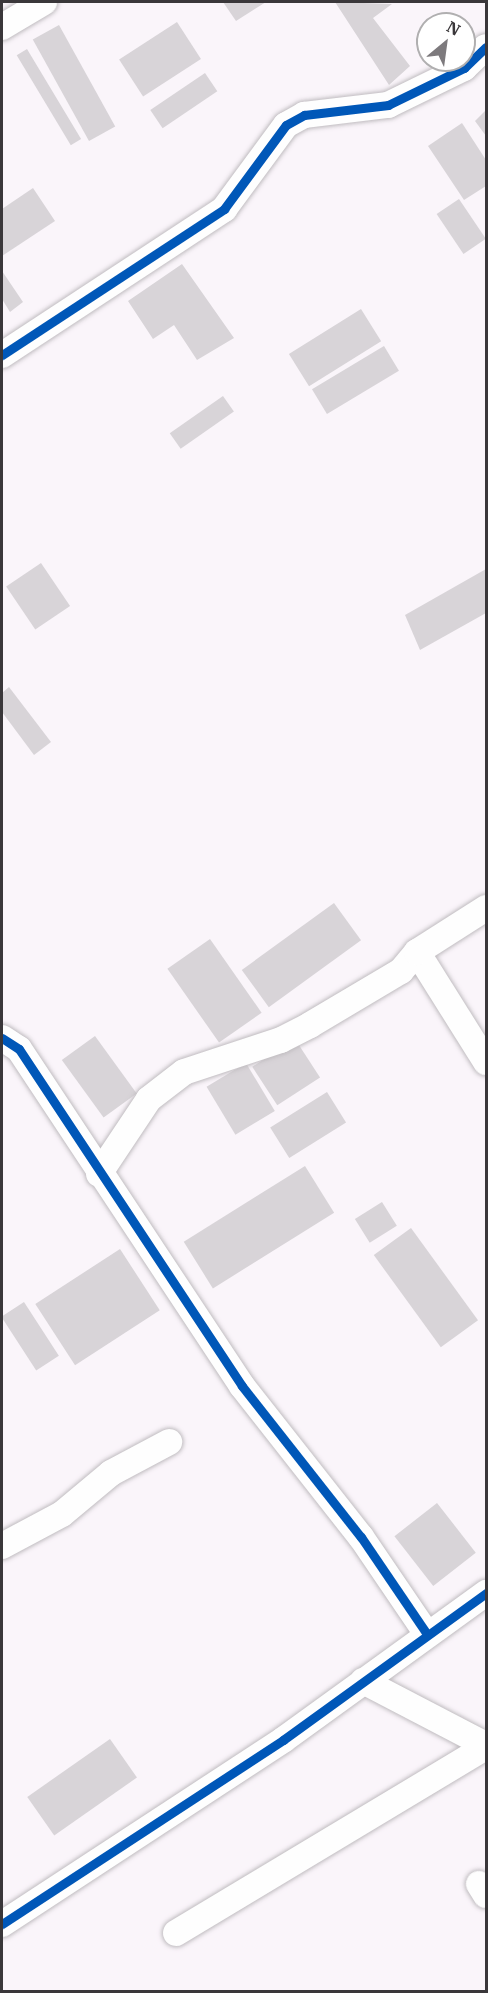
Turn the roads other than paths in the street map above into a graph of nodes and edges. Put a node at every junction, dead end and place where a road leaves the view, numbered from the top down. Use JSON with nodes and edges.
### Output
{"nodes":[{"id":1,"x":44,"y":2,"type":"edge"},
{"id":2,"x":2,"y":27,"type":"edge"},
{"id":3,"x":486,"y":47,"type":"edge"},
{"id":4,"x":2,"y":355,"type":"edge"},
{"id":5,"x":486,"y":908,"type":"edge"},
{"id":6,"x":417,"y":952,"type":"junction"},
{"id":7,"x":2,"y":1038,"type":"edge"},
{"id":8,"x":486,"y":1062,"type":"edge"},
{"id":9,"x":99,"y":1174,"type":"junction"},
{"id":10,"x":169,"y":1442,"type":"dead end"},
{"id":11,"x":2,"y":1546,"type":"edge"},
{"id":12,"x":486,"y":1593,"type":"edge"},
{"id":13,"x":427,"y":1634,"type":"junction"},
{"id":14,"x":363,"y":1681,"type":"junction"},
{"id":15,"x":486,"y":1746,"type":"edge"},
{"id":16,"x":2,"y":1924,"type":"edge"},
{"id":17,"x":176,"y":1933,"type":"dead end"}],
"edges":[{"from":1,"to":2,"type":"street"},
{"from":3,"to":4,"type":"street"},
{"from":5,"to":6,"type":"street"},
{"from":6,"to":8,"type":"street"},
{"from":6,"to":9,"type":"street"},
{"from":7,"to":9,"type":"street"},
{"from":9,"to":13,"type":"street"},
{"from":10,"to":11,"type":"street"},
{"from":12,"to":13,"type":"street"},
{"from":13,"to":14,"type":"street"},
{"from":14,"to":15,"type":"street"},
{"from":14,"to":16,"type":"street"},
{"from":15,"to":17,"type":"street"}]}
